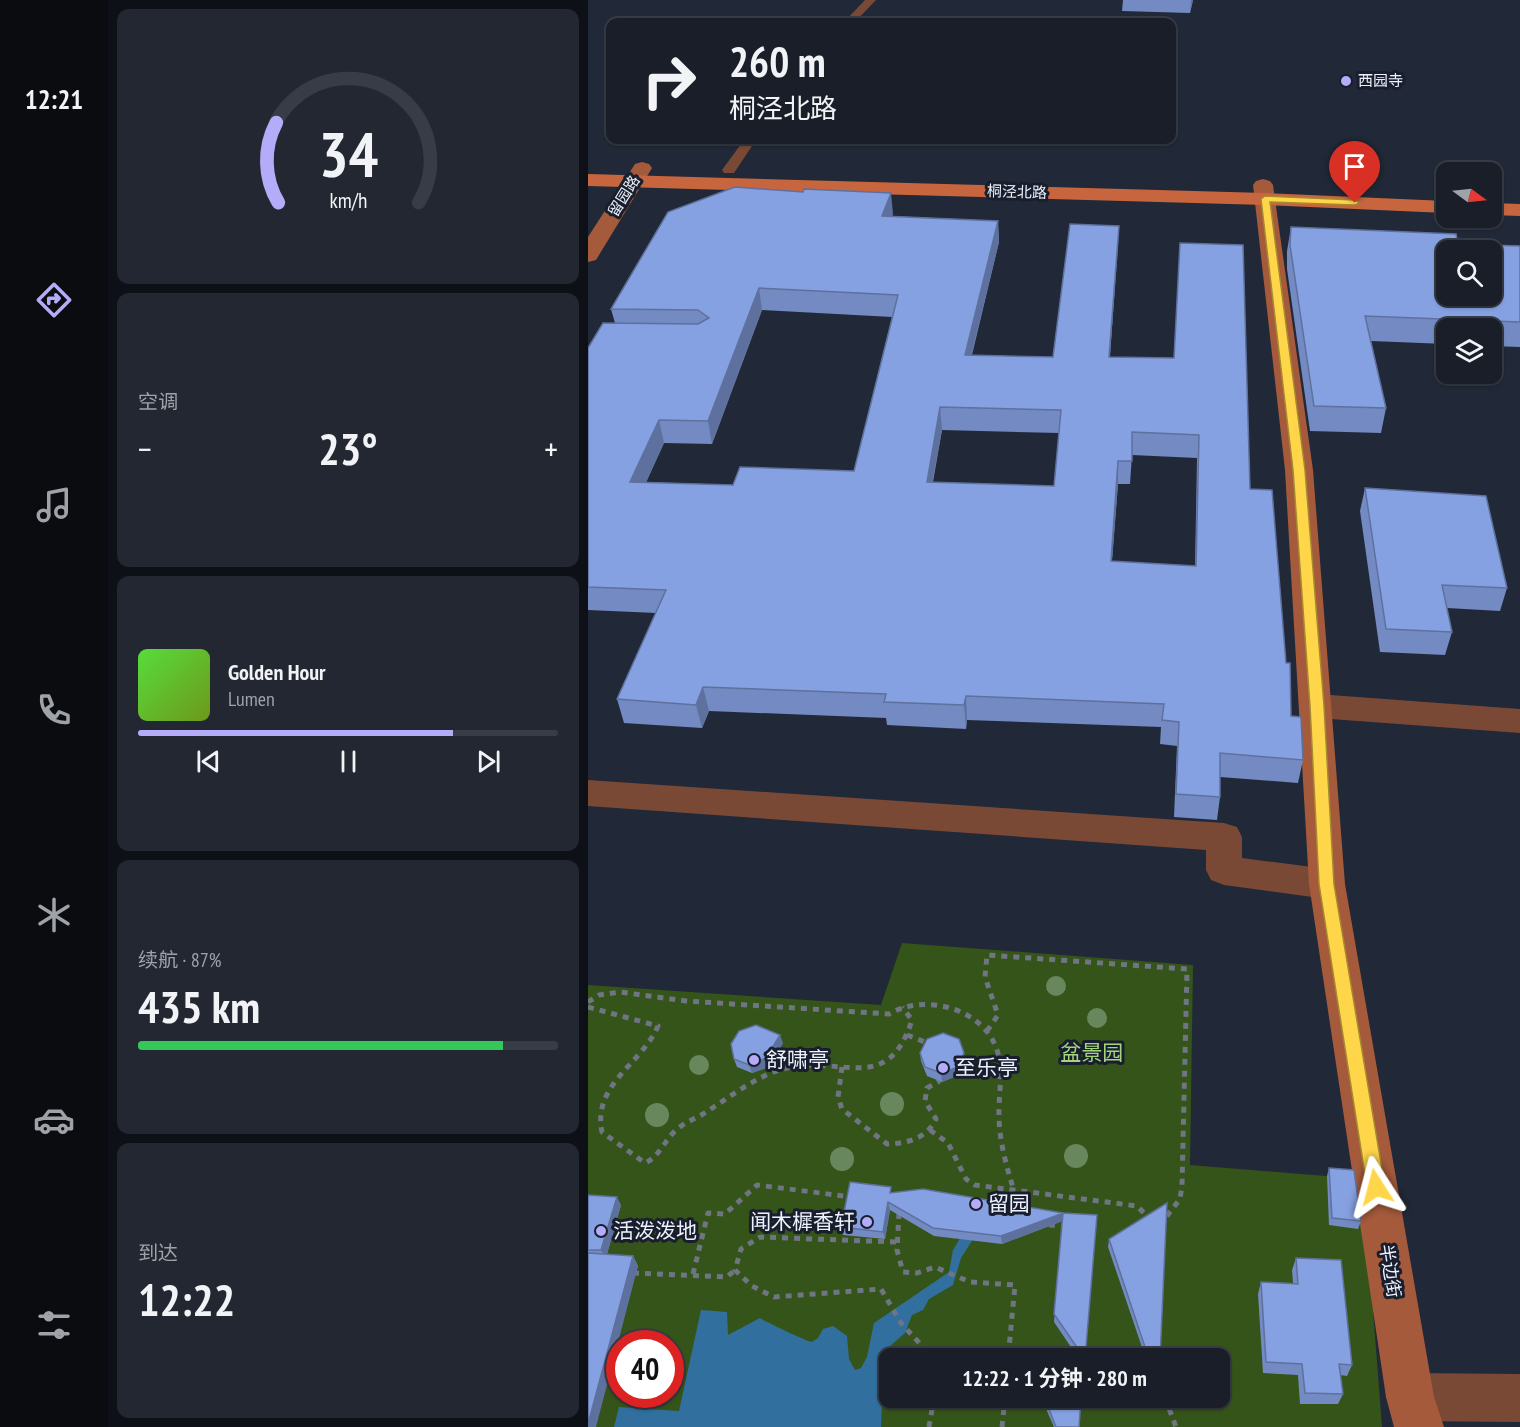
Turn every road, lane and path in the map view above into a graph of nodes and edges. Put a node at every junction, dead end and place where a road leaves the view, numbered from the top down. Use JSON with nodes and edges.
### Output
{"nodes":[{"id":1,"x":871,"y":0,"type":"edge"},
{"id":2,"x":853,"y":18,"type":"edge"},
{"id":3,"x":747,"y":144,"type":"edge"},
{"id":4,"x":588,"y":166,"type":"edge"},
{"id":5,"x":729,"y":170,"type":"junction"},
{"id":6,"x":638,"y":174,"type":"junction"},
{"id":7,"x":588,"y":180,"type":"edge"},
{"id":8,"x":1264,"y":192,"type":"junction"},
{"id":9,"x":1436,"y":193,"type":"edge"},
{"id":10,"x":1502,"y":194,"type":"edge"},
{"id":11,"x":1520,"y":195,"type":"edge"},
{"id":12,"x":1436,"y":206,"type":"edge"},
{"id":13,"x":1502,"y":209,"type":"edge"},
{"id":14,"x":1520,"y":210,"type":"edge"},
{"id":15,"x":588,"y":255,"type":"edge"},
{"id":16,"x":1317,"y":706,"type":"junction"},
{"id":17,"x":1520,"y":721,"type":"edge"},
{"id":18,"x":588,"y":793,"type":"edge"},
{"id":19,"x":1327,"y":884,"type":"junction"},
{"id":20,"x":588,"y":1002,"type":"edge"},
{"id":21,"x":588,"y":1007,"type":"edge"},
{"id":22,"x":902,"y":1007,"type":"junction"},
{"id":23,"x":987,"y":1031,"type":"junction"},
{"id":24,"x":907,"y":1035,"type":"junction"},
{"id":25,"x":934,"y":1048,"type":"edge"},
{"id":26,"x":943,"y":1065,"type":"edge"},
{"id":27,"x":842,"y":1067,"type":"junction"},
{"id":28,"x":930,"y":1130,"type":"junction"},
{"id":29,"x":1014,"y":1191,"type":"junction"},
{"id":30,"x":856,"y":1197,"type":"edge"},
{"id":31,"x":900,"y":1203,"type":"edge"},
{"id":32,"x":1036,"y":1224,"type":"edge"},
{"id":33,"x":1070,"y":1226,"type":"edge"},
{"id":34,"x":896,"y":1242,"type":"junction"},
{"id":35,"x":735,"y":1270,"type":"junction"},
{"id":36,"x":629,"y":1273,"type":"edge"},
{"id":37,"x":693,"y":1274,"type":"junction"},
{"id":38,"x":926,"y":1348,"type":"edge"},
{"id":39,"x":1009,"y":1348,"type":"edge"},
{"id":40,"x":1520,"y":1398,"type":"edge"},
{"id":41,"x":932,"y":1408,"type":"edge"},
{"id":42,"x":1004,"y":1408,"type":"edge"},
{"id":43,"x":1169,"y":1408,"type":"edge"},
{"id":44,"x":1414,"y":1412,"type":"edge"},
{"id":45,"x":929,"y":1427,"type":"edge"},
{"id":46,"x":1002,"y":1427,"type":"edge"},
{"id":47,"x":1176,"y":1427,"type":"edge"}],
"edges":[{"from":1,"to":2,"type":"lane"},
{"from":3,"to":5,"type":"lane"},
{"from":4,"to":6,"type":"main road","name":"桐泾北路"},
{"from":5,"to":6,"type":"main road","name":"桐泾北路"},
{"from":5,"to":8,"type":"main road","name":"桐泾北路"},
{"from":6,"to":7,"type":"main road","name":"桐泾北路"},
{"from":6,"to":8,"type":"main road","name":"桐泾北路"},
{"from":6,"to":15,"type":"street","name":"留园路"},
{"from":8,"to":9,"type":"main road","name":"桐泾北路"},
{"from":8,"to":12,"type":"main road","name":"桐泾北路"},
{"from":8,"to":16,"type":"street","name":"半边街"},
{"from":10,"to":11,"type":"main road"},
{"from":13,"to":14,"type":"main road"},
{"from":16,"to":17,"type":"street"},
{"from":16,"to":19,"type":"street","name":"半边街"},
{"from":18,"to":19,"type":"street"},
{"from":19,"to":44,"type":"street","name":"半边街"},
{"from":20,"to":22,"type":"path"},
{"from":21,"to":27,"type":"path"},
{"from":22,"to":23,"type":"path"},
{"from":22,"to":24,"type":"path"},
{"from":23,"to":29,"type":"path"},
{"from":23,"to":29,"type":"path"},
{"from":24,"to":25,"type":"path"},
{"from":24,"to":27,"type":"path"},
{"from":26,"to":28,"type":"path"},
{"from":27,"to":28,"type":"path"},
{"from":28,"to":29,"type":"path"},
{"from":30,"to":37,"type":"path"},
{"from":31,"to":34,"type":"path"},
{"from":32,"to":33,"type":"path"},
{"from":34,"to":35,"type":"path"},
{"from":34,"to":39,"type":"path"},
{"from":35,"to":37,"type":"path"},
{"from":35,"to":38,"type":"path"},
{"from":36,"to":37,"type":"path"},
{"from":40,"to":44,"type":"street"},
{"from":41,"to":45,"type":"path"},
{"from":42,"to":46,"type":"path"},
{"from":43,"to":47,"type":"path"}]}
